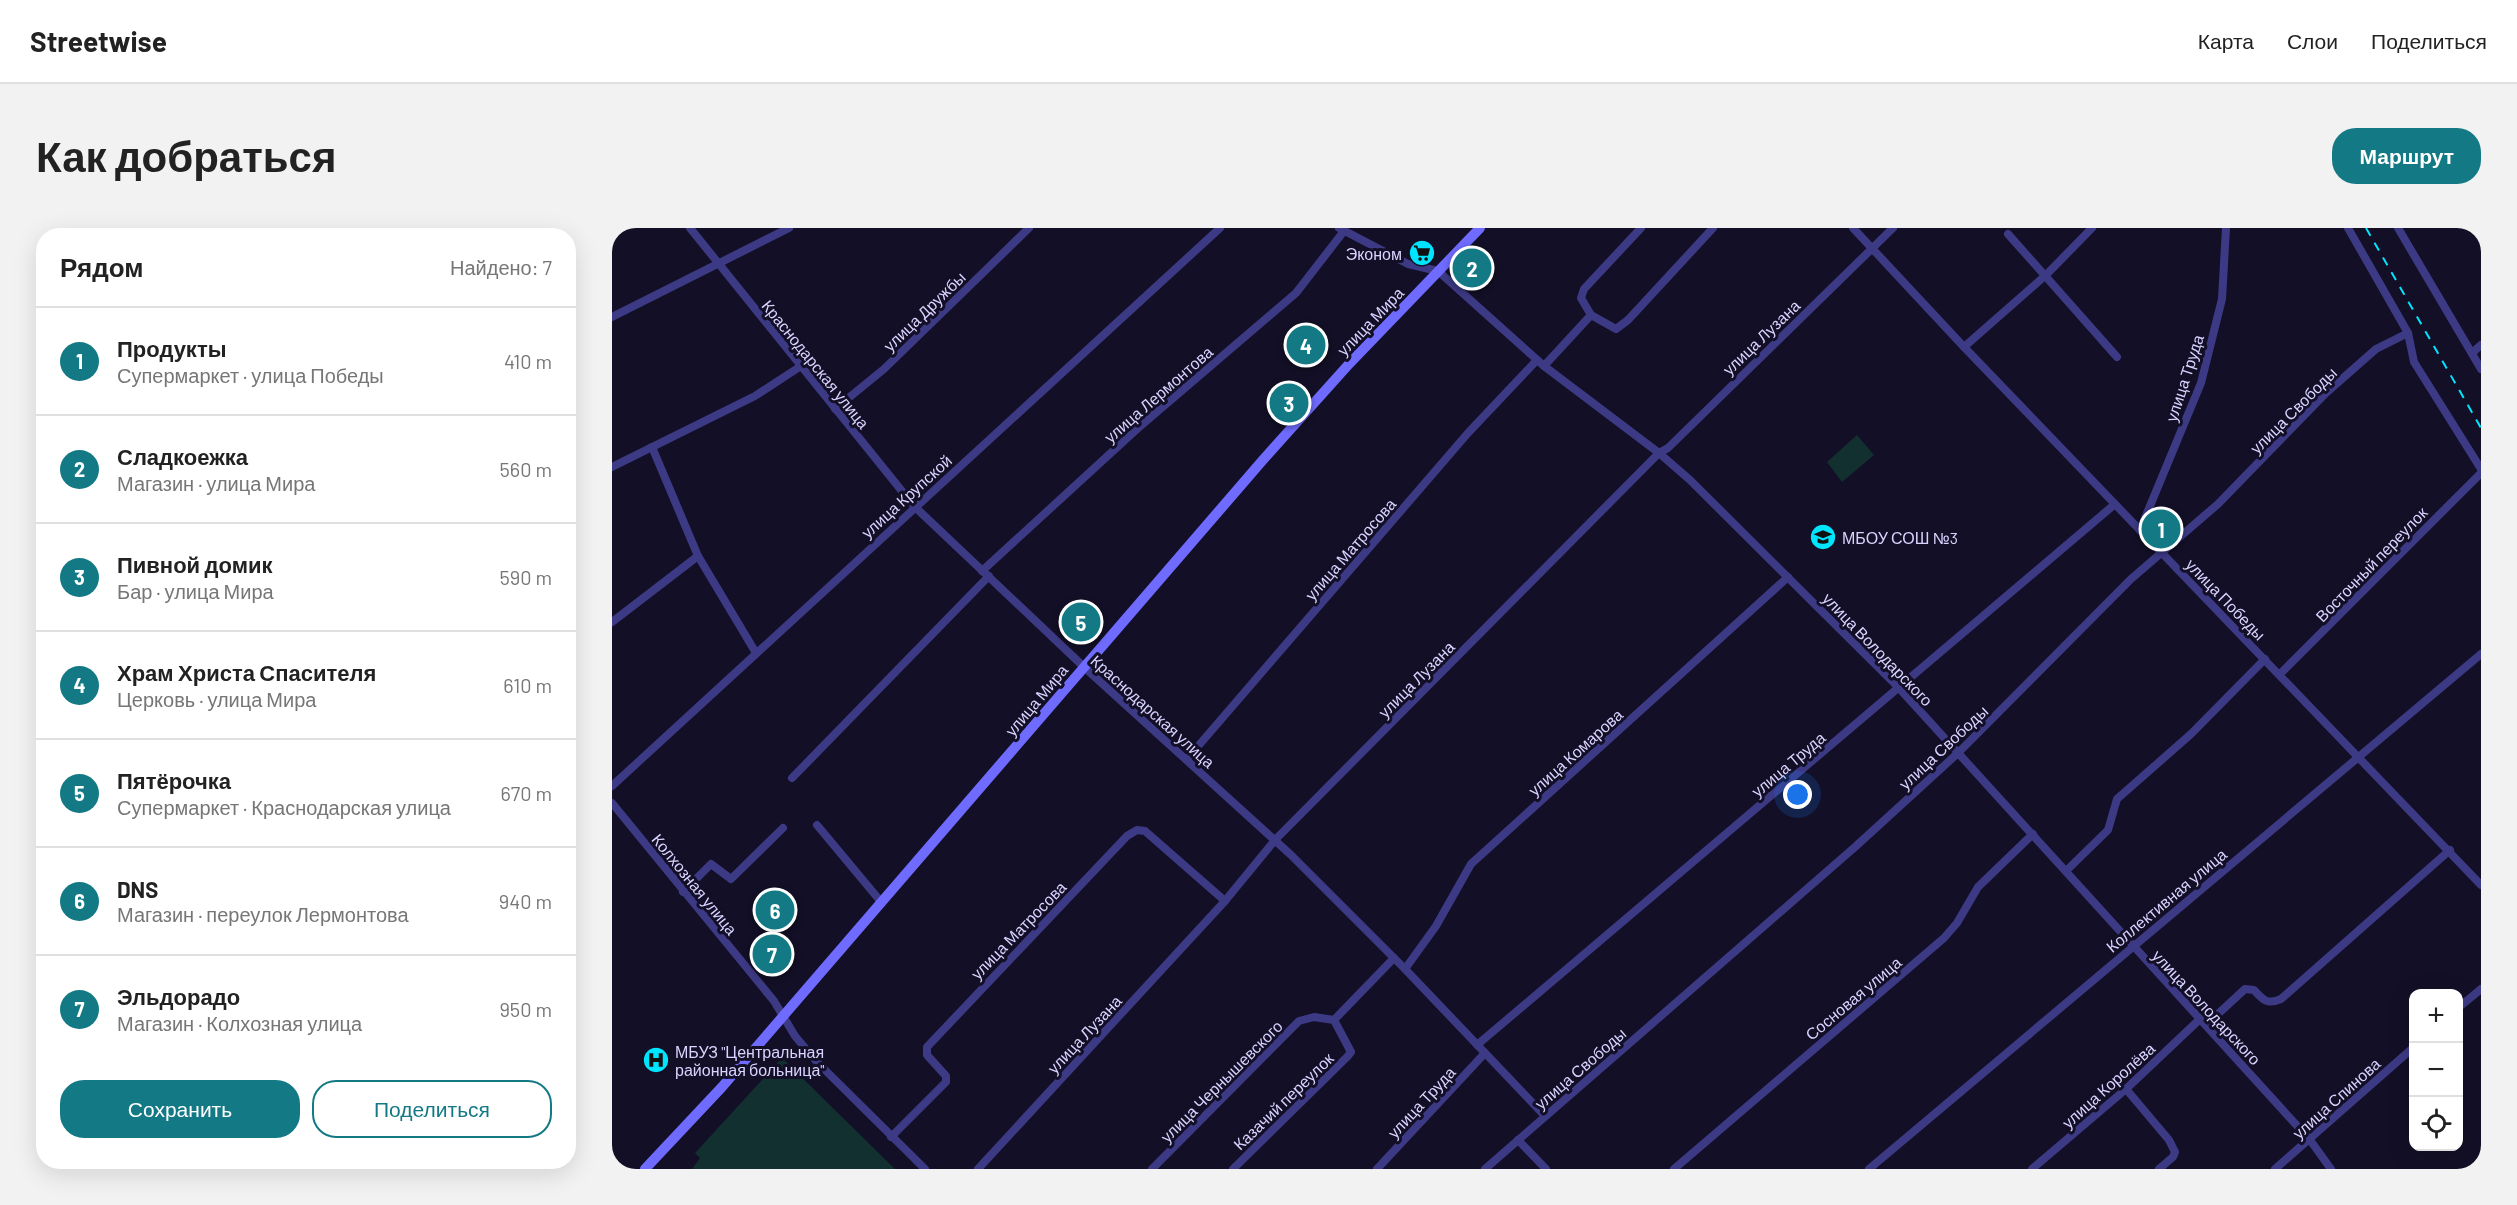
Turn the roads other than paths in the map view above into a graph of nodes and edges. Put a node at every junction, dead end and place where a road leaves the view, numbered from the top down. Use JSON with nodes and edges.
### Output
{"nodes":[{"id":1,"x":690,"y":228,"type":"edge"},
{"id":2,"x":789,"y":228,"type":"edge"},
{"id":3,"x":1029,"y":228,"type":"edge"},
{"id":4,"x":1220,"y":228,"type":"edge"},
{"id":5,"x":1480,"y":228,"type":"edge"},
{"id":6,"x":1641,"y":228,"type":"edge"},
{"id":7,"x":1713,"y":228,"type":"edge"},
{"id":8,"x":1853,"y":228,"type":"edge"},
{"id":9,"x":1893,"y":228,"type":"edge"},
{"id":10,"x":2092,"y":228,"type":"edge"},
{"id":11,"x":2226,"y":228,"type":"edge"},
{"id":12,"x":2348,"y":228,"type":"edge"},
{"id":13,"x":2398,"y":228,"type":"edge"},
{"id":14,"x":1341,"y":229,"type":"edge"},
{"id":15,"x":2008,"y":234,"type":"dead end"},
{"id":16,"x":1871,"y":249,"type":"junction"},
{"id":17,"x":718,"y":264,"type":"junction"},
{"id":18,"x":1438,"y":271,"type":"junction"},
{"id":19,"x":2046,"y":275,"type":"junction"},
{"id":20,"x":1591,"y":315,"type":"junction"},
{"id":21,"x":612,"y":317,"type":"edge"},
{"id":22,"x":2408,"y":333,"type":"junction"},
{"id":23,"x":2481,"y":345,"type":"edge"},
{"id":24,"x":1964,"y":347,"type":"junction"},
{"id":25,"x":2472,"y":353,"type":"junction"},
{"id":26,"x":2117,"y":357,"type":"dead end"},
{"id":27,"x":1537,"y":360,"type":"junction"},
{"id":28,"x":801,"y":366,"type":"junction"},
{"id":29,"x":1544,"y":366,"type":"junction"},
{"id":30,"x":2481,"y":369,"type":"edge"},
{"id":31,"x":835,"y":409,"type":"junction"},
{"id":32,"x":652,"y":447,"type":"junction"},
{"id":33,"x":1659,"y":453,"type":"junction"},
{"id":34,"x":612,"y":467,"type":"edge"},
{"id":35,"x":2481,"y":471,"type":"edge"},
{"id":36,"x":2115,"y":504,"type":"junction"},
{"id":37,"x":914,"y":506,"type":"junction"},
{"id":38,"x":2140,"y":530,"type":"junction"},
{"id":39,"x":2163,"y":552,"type":"junction"},
{"id":40,"x":698,"y":556,"type":"junction"},
{"id":41,"x":986,"y":574,"type":"junction"},
{"id":42,"x":1788,"y":577,"type":"junction"},
{"id":43,"x":612,"y":622,"type":"edge"},
{"id":44,"x":756,"y":653,"type":"junction"},
{"id":45,"x":2481,"y":654,"type":"edge"},
{"id":46,"x":2265,"y":659,"type":"junction"},
{"id":47,"x":1084,"y":667,"type":"junction"},
{"id":48,"x":2280,"y":674,"type":"junction"},
{"id":49,"x":1899,"y":688,"type":"junction"},
{"id":50,"x":1958,"y":753,"type":"junction"},
{"id":51,"x":2359,"y":755,"type":"junction"},
{"id":52,"x":1186,"y":759,"type":"junction"},
{"id":53,"x":792,"y":778,"type":"dead end"},
{"id":54,"x":612,"y":786,"type":"edge"},
{"id":55,"x":612,"y":803,"type":"edge"},
{"id":56,"x":817,"y":825,"type":"dead end"},
{"id":57,"x":783,"y":828,"type":"dead end"},
{"id":58,"x":2033,"y":834,"type":"junction"},
{"id":59,"x":1275,"y":840,"type":"junction"},
{"id":60,"x":2450,"y":850,"type":"junction"},
{"id":61,"x":2066,"y":871,"type":"junction"},
{"id":62,"x":2481,"y":885,"type":"edge"},
{"id":63,"x":683,"y":892,"type":"junction"},
{"id":64,"x":1225,"y":901,"type":"junction"},
{"id":65,"x":882,"y":903,"type":"junction"},
{"id":66,"x":2133,"y":946,"type":"junction"},
{"id":67,"x":1394,"y":958,"type":"junction"},
{"id":68,"x":1405,"y":969,"type":"junction"},
{"id":69,"x":2481,"y":989,"type":"edge"},
{"id":70,"x":2463,"y":1004,"type":"edge"},
{"id":71,"x":783,"y":1017,"type":"junction"},
{"id":72,"x":1334,"y":1020,"type":"junction"},
{"id":73,"x":2203,"y":1022,"type":"junction"},
{"id":74,"x":1477,"y":1045,"type":"junction"},
{"id":75,"x":2409,"y":1051,"type":"edge"},
{"id":76,"x":1485,"y":1053,"type":"junction"},
{"id":77,"x":2127,"y":1089,"type":"junction"},
{"id":78,"x":1545,"y":1116,"type":"junction"},
{"id":79,"x":891,"y":1137,"type":"junction"},
{"id":80,"x":1518,"y":1140,"type":"junction"},
{"id":81,"x":2310,"y":1140,"type":"junction"},
{"id":82,"x":645,"y":1169,"type":"edge"},
{"id":83,"x":925,"y":1169,"type":"edge"},
{"id":84,"x":978,"y":1169,"type":"edge"},
{"id":85,"x":1152,"y":1169,"type":"edge"},
{"id":86,"x":1233,"y":1169,"type":"edge"},
{"id":87,"x":1377,"y":1169,"type":"edge"},
{"id":88,"x":1485,"y":1169,"type":"edge"},
{"id":89,"x":1546,"y":1169,"type":"edge"},
{"id":90,"x":1674,"y":1169,"type":"edge"},
{"id":91,"x":1869,"y":1169,"type":"edge"},
{"id":92,"x":2032,"y":1169,"type":"edge"},
{"id":93,"x":2159,"y":1169,"type":"edge"},
{"id":94,"x":2275,"y":1169,"type":"edge"},
{"id":95,"x":2331,"y":1169,"type":"edge"}],
"edges":[{"from":1,"to":17,"type":"street","name":"Краснодарская улица"},
{"from":2,"to":17,"type":"street"},
{"from":3,"to":31,"type":"street","name":"улица Дружбы"},
{"from":4,"to":37,"type":"street","name":"улица Крупской"},
{"from":5,"to":18,"type":"main road","name":"улица Мира"},
{"from":6,"to":20,"type":"street"},
{"from":7,"to":20,"type":"street"},
{"from":8,"to":16,"type":"street","name":"улица Победы"},
{"from":9,"to":16,"type":"street","name":"улица Лузана"},
{"from":10,"to":19,"type":"street"},
{"from":11,"to":38,"type":"street","name":"улица Труда"},
{"from":12,"to":22,"type":"street"},
{"from":13,"to":25,"type":"street"},
{"from":14,"to":18,"type":"street","name":"улица Володарского"},
{"from":14,"to":41,"type":"street","name":"улица Лермонтова"},
{"from":15,"to":19,"type":"street"},
{"from":16,"to":24,"type":"street","name":"улица Победы"},
{"from":16,"to":33,"type":"street","name":"улица Лузана"},
{"from":17,"to":21,"type":"street"},
{"from":17,"to":28,"type":"street","name":"Краснодарская улица"},
{"from":18,"to":27,"type":"street","name":"улица Володарского"},
{"from":18,"to":47,"type":"main road","name":"улица Мира"},
{"from":19,"to":24,"type":"street"},
{"from":19,"to":26,"type":"street"},
{"from":20,"to":29,"type":"street"},
{"from":22,"to":35,"type":"street"},
{"from":22,"to":39,"type":"street","name":"улица Свободы"},
{"from":23,"to":25,"type":"street"},
{"from":24,"to":36,"type":"street","name":"улица Победы"},
{"from":25,"to":30,"type":"street"},
{"from":27,"to":29,"type":"street","name":"улица Володарского"},
{"from":27,"to":52,"type":"street","name":"улица Матросова"},
{"from":28,"to":31,"type":"street","name":"Краснодарская улица"},
{"from":28,"to":32,"type":"street"},
{"from":29,"to":33,"type":"street","name":"улица Володарского"},
{"from":31,"to":37,"type":"street","name":"Краснодарская улица"},
{"from":32,"to":34,"type":"street"},
{"from":32,"to":40,"type":"street"},
{"from":33,"to":42,"type":"street","name":"улица Володарского"},
{"from":33,"to":59,"type":"street","name":"улица Лузана"},
{"from":35,"to":48,"type":"street","name":"Восточный переулок"},
{"from":36,"to":38,"type":"street","name":"улица Победы"},
{"from":36,"to":49,"type":"street","name":"улица Труда"},
{"from":37,"to":41,"type":"street","name":"Краснодарская улица"},
{"from":37,"to":44,"type":"street","name":"улица Крупской"},
{"from":38,"to":39,"type":"street","name":"улица Победы"},
{"from":39,"to":46,"type":"street","name":"улица Победы"},
{"from":39,"to":50,"type":"street","name":"улица Свободы"},
{"from":40,"to":43,"type":"street"},
{"from":40,"to":44,"type":"street"},
{"from":41,"to":47,"type":"street","name":"Краснодарская улица"},
{"from":41,"to":53,"type":"street","name":"улица Лермонтова"},
{"from":42,"to":49,"type":"street","name":"улица Володарского"},
{"from":42,"to":68,"type":"street","name":"улица Комарова"},
{"from":44,"to":54,"type":"street","name":"улица Крупской"},
{"from":45,"to":51,"type":"street","name":"Коллективная улица"},
{"from":46,"to":48,"type":"street","name":"улица Победы"},
{"from":46,"to":61,"type":"street"},
{"from":47,"to":52,"type":"street","name":"Краснодарская улица"},
{"from":47,"to":65,"type":"main road","name":"улица Мира"},
{"from":48,"to":51,"type":"street","name":"улица Победы"},
{"from":49,"to":50,"type":"street","name":"улица Володарского"},
{"from":49,"to":74,"type":"street","name":"улица Труда"},
{"from":50,"to":58,"type":"street","name":"улица Володарского"},
{"from":50,"to":78,"type":"street","name":"улица Свободы"},
{"from":51,"to":60,"type":"street","name":"улица Победы"},
{"from":51,"to":66,"type":"street","name":"Коллективная улица"},
{"from":52,"to":59,"type":"street","name":"Краснодарская улица"},
{"from":55,"to":63,"type":"street","name":"Колхозная улица"},
{"from":56,"to":65,"type":"street"},
{"from":57,"to":63,"type":"street"},
{"from":58,"to":61,"type":"street","name":"улица Володарского"},
{"from":58,"to":90,"type":"street","name":"Сосновая улица"},
{"from":59,"to":64,"type":"street","name":"улица Лузана"},
{"from":59,"to":67,"type":"street","name":"Краснодарская улица"},
{"from":60,"to":62,"type":"street","name":"улица Победы"},
{"from":60,"to":73,"type":"street","name":"улица Королёва"},
{"from":61,"to":66,"type":"street","name":"улица Володарского"},
{"from":63,"to":71,"type":"street","name":"Колхозная улица"},
{"from":64,"to":79,"type":"street","name":"улица Матросова"},
{"from":64,"to":84,"type":"street","name":"улица Лузана"},
{"from":65,"to":71,"type":"main road","name":"улица Мира"},
{"from":66,"to":73,"type":"street","name":"улица Володарского"},
{"from":66,"to":91,"type":"street","name":"Коллективная улица"},
{"from":67,"to":68,"type":"street","name":"Краснодарская улица"},
{"from":67,"to":72,"type":"street"},
{"from":68,"to":74,"type":"street","name":"Краснодарская улица"},
{"from":69,"to":70,"type":"street"},
{"from":71,"to":79,"type":"street","name":"Колхозная улица"},
{"from":71,"to":82,"type":"main road","name":"улица Мира"},
{"from":72,"to":85,"type":"street","name":"улица Чернышевского"},
{"from":72,"to":86,"type":"street","name":"Казачий переулок"},
{"from":73,"to":77,"type":"street","name":"улица Королёва"},
{"from":73,"to":81,"type":"street","name":"улица Володарского"},
{"from":74,"to":76,"type":"street","name":"Краснодарская улица"},
{"from":75,"to":81,"type":"street","name":"улица Спинова"},
{"from":76,"to":78,"type":"street","name":"Краснодарская улица"},
{"from":76,"to":87,"type":"street","name":"улица Труда"},
{"from":77,"to":92,"type":"street","name":"улица Королёва"},
{"from":77,"to":93,"type":"street"},
{"from":78,"to":80,"type":"street","name":"улица Свободы"},
{"from":79,"to":83,"type":"street","name":"Колхозная улица"},
{"from":80,"to":88,"type":"street","name":"улица Свободы"},
{"from":80,"to":89,"type":"street"},
{"from":81,"to":94,"type":"street","name":"улица Спинова"},
{"from":81,"to":95,"type":"street","name":"улица Володарского"}]}
